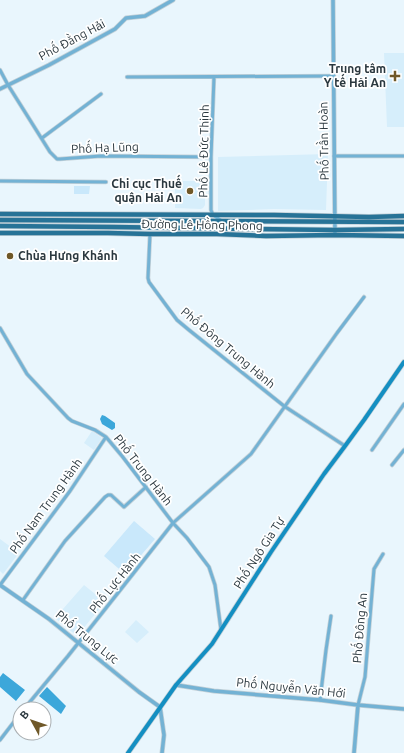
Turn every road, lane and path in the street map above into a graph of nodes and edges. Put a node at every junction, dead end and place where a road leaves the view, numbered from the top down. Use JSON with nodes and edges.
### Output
{"nodes":[{"id":1,"x":173,"y":0,"type":"edge"},
{"id":2,"x":333,"y":0,"type":"edge"},
{"id":3,"x":0,"y":70,"type":"edge"},
{"id":4,"x":333,"y":76,"type":"junction"},
{"id":5,"x":127,"y":77,"type":"dead end"},
{"id":6,"x":214,"y":77,"type":"junction"},
{"id":7,"x":8,"y":85,"type":"junction"},
{"id":8,"x":0,"y":89,"type":"edge"},
{"id":9,"x":101,"y":94,"type":"dead end"},
{"id":10,"x":42,"y":138,"type":"junction"},
{"id":11,"x":334,"y":156,"type":"junction"},
{"id":12,"x":404,"y":156,"type":"edge"},
{"id":13,"x":211,"y":157,"type":"junction"},
{"id":14,"x":0,"y":181,"type":"edge"},
{"id":15,"x":106,"y":182,"type":"dead end"},
{"id":16,"x":0,"y":214,"type":"edge"},
{"id":17,"x":109,"y":215,"type":"junction"},
{"id":18,"x":213,"y":215,"type":"junction"},
{"id":19,"x":334,"y":216,"type":"junction"},
{"id":20,"x":404,"y":216,"type":"edge"},
{"id":21,"x":0,"y":220,"type":"edge"},
{"id":22,"x":109,"y":221,"type":"junction"},
{"id":23,"x":222,"y":221,"type":"junction"},
{"id":24,"x":334,"y":222,"type":"junction"},
{"id":25,"x":404,"y":222,"type":"edge"},
{"id":26,"x":0,"y":226,"type":"edge"},
{"id":27,"x":108,"y":227,"type":"junction"},
{"id":28,"x":404,"y":229,"type":"edge"},
{"id":29,"x":0,"y":233,"type":"edge"},
{"id":30,"x":108,"y":233,"type":"junction"},
{"id":31,"x":335,"y":233,"type":"junction"},
{"id":32,"x":150,"y":234,"type":"junction"},
{"id":33,"x":404,"y":236,"type":"edge"},
{"id":34,"x":364,"y":297,"type":"dead end"},
{"id":35,"x":0,"y":328,"type":"edge"},
{"id":36,"x":404,"y":362,"type":"edge"},
{"id":37,"x":404,"y":404,"type":"edge"},
{"id":38,"x":284,"y":406,"type":"junction"},
{"id":39,"x":106,"y":437,"type":"junction"},
{"id":40,"x":344,"y":446,"type":"junction"},
{"id":41,"x":372,"y":450,"type":"dead end"},
{"id":42,"x":404,"y":450,"type":"edge"},
{"id":43,"x":392,"y":465,"type":"dead end"},
{"id":44,"x":146,"y":487,"type":"junction"},
{"id":45,"x":173,"y":524,"type":"junction"},
{"id":46,"x":383,"y":554,"type":"dead end"},
{"id":47,"x":0,"y":585,"type":"edge"},
{"id":48,"x":23,"y":600,"type":"junction"},
{"id":49,"x":332,"y":616,"type":"dead end"},
{"id":50,"x":221,"y":630,"type":"junction"},
{"id":51,"x":79,"y":643,"type":"junction"},
{"id":52,"x":176,"y":685,"type":"junction"},
{"id":53,"x":320,"y":700,"type":"junction"},
{"id":54,"x":31,"y":701,"type":"edge"},
{"id":55,"x":358,"y":705,"type":"junction"},
{"id":56,"x":160,"y":707,"type":"junction"},
{"id":57,"x":404,"y":709,"type":"edge"},
{"id":58,"x":12,"y":724,"type":"edge"},
{"id":59,"x":0,"y":740,"type":"edge"},
{"id":60,"x":128,"y":753,"type":"edge"},
{"id":61,"x":162,"y":753,"type":"edge"},
{"id":62,"x":354,"y":753,"type":"edge"}],
"edges":[{"from":1,"to":7,"type":"street","name":"Phố Đằng Hải"},
{"from":2,"to":4,"type":"street","name":"Phố Trần Hoàn"},
{"from":3,"to":7,"type":"street","name":"Phố Hạ Lũng"},
{"from":4,"to":6,"type":"street"},
{"from":4,"to":11,"type":"street","name":"Phố Trần Hoàn"},
{"from":5,"to":6,"type":"street"},
{"from":6,"to":13,"type":"street","name":"Phố Lê Đức Thịnh"},
{"from":7,"to":8,"type":"street","name":"Phố Đằng Hải"},
{"from":7,"to":10,"type":"street","name":"Phố Hạ Lũng"},
{"from":9,"to":10,"type":"street"},
{"from":10,"to":13,"type":"street","name":"Phố Hạ Lũng"},
{"from":11,"to":12,"type":"street"},
{"from":11,"to":19,"type":"street","name":"Phố Trần Hoàn"},
{"from":13,"to":18,"type":"street","name":"Phố Lê Đức Thịnh"},
{"from":14,"to":15,"type":"street"},
{"from":16,"to":17,"type":"main road","name":"Đường Lê Hồng Phong"},
{"from":17,"to":18,"type":"main road","name":"Đường Lê Hồng Phong"},
{"from":17,"to":22,"type":"main road"},
{"from":18,"to":19,"type":"main road","name":"Đường Lê Hồng Phong"},
{"from":18,"to":23,"type":"street","name":"Phố Lê Đức Thịnh"},
{"from":19,"to":20,"type":"main road","name":"Đường Lê Hồng Phong"},
{"from":19,"to":24,"type":"street","name":"Phố Trần Hoàn"},
{"from":21,"to":22,"type":"main road","name":"Đường Lê Hồng Phong"},
{"from":22,"to":23,"type":"main road","name":"Đường Lê Hồng Phong"},
{"from":22,"to":27,"type":"main road"},
{"from":23,"to":24,"type":"main road","name":"Đường Lê Hồng Phong"},
{"from":24,"to":25,"type":"main road","name":"Đường Lê Hồng Phong"},
{"from":24,"to":31,"type":"street","name":"Phố Trần Hoàn"},
{"from":26,"to":27,"type":"main road","name":"Đường Lê Hồng Phong"},
{"from":27,"to":30,"type":"main road"},
{"from":27,"to":31,"type":"main road","name":"Đường Lê Hồng Phong"},
{"from":28,"to":31,"type":"main road","name":"Đường Lê Hồng Phong"},
{"from":29,"to":30,"type":"main road","name":"Đường Lê Hồng Phong"},
{"from":30,"to":32,"type":"main road","name":"Đường Lê Hồng Phong"},
{"from":31,"to":32,"type":"main road","name":"Đường Lê Hồng Phong"},
{"from":31,"to":33,"type":"main road","name":"Đường Lê Hồng Phong"},
{"from":32,"to":38,"type":"street","name":"Phố Đông Trung Hành"},
{"from":34,"to":38,"type":"street","name":"Phố Lực Hành"},
{"from":35,"to":39,"type":"street","name":"Phố Trung Hành"},
{"from":36,"to":40,"type":"main road","name":"Phố Ngô Gia Tự"},
{"from":37,"to":41,"type":"street"},
{"from":38,"to":40,"type":"street","name":"Phố Đông Trung Hành"},
{"from":38,"to":45,"type":"street","name":"Phố Lực Hành"},
{"from":39,"to":44,"type":"street","name":"Phố Trung Hành"},
{"from":39,"to":47,"type":"street","name":"Phố Nam Trung Hành"},
{"from":40,"to":50,"type":"main road","name":"Phố Ngô Gia Tự"},
{"from":42,"to":43,"type":"street"},
{"from":44,"to":45,"type":"street","name":"Phố Trung Hành"},
{"from":44,"to":48,"type":"street"},
{"from":45,"to":50,"type":"street","name":"Phố Trung Hành"},
{"from":45,"to":51,"type":"street","name":"Phố Lực Hành"},
{"from":46,"to":55,"type":"street","name":"Phố Đông An"},
{"from":47,"to":48,"type":"street","name":"Phố Trung Lực"},
{"from":48,"to":51,"type":"street","name":"Phố Trung Lực"},
{"from":49,"to":53,"type":"street"},
{"from":50,"to":52,"type":"main road","name":"Phố Ngô Gia Tự"},
{"from":51,"to":54,"type":"street","name":"Phố Lực Hành"},
{"from":51,"to":56,"type":"street","name":"Phố Trung Lực"},
{"from":52,"to":53,"type":"street","name":"Phố Nguyễn Văn Hới"},
{"from":52,"to":56,"type":"main road","name":"Phố Ngô Gia Tự"},
{"from":53,"to":55,"type":"street","name":"Phố Nguyễn Văn Hới"},
{"from":55,"to":57,"type":"street","name":"Phố Nguyễn Văn Hới"},
{"from":55,"to":62,"type":"street"},
{"from":56,"to":60,"type":"main road","name":"Phố Ngô Gia Tự"},
{"from":56,"to":61,"type":"street"},
{"from":58,"to":59,"type":"street"}]}
